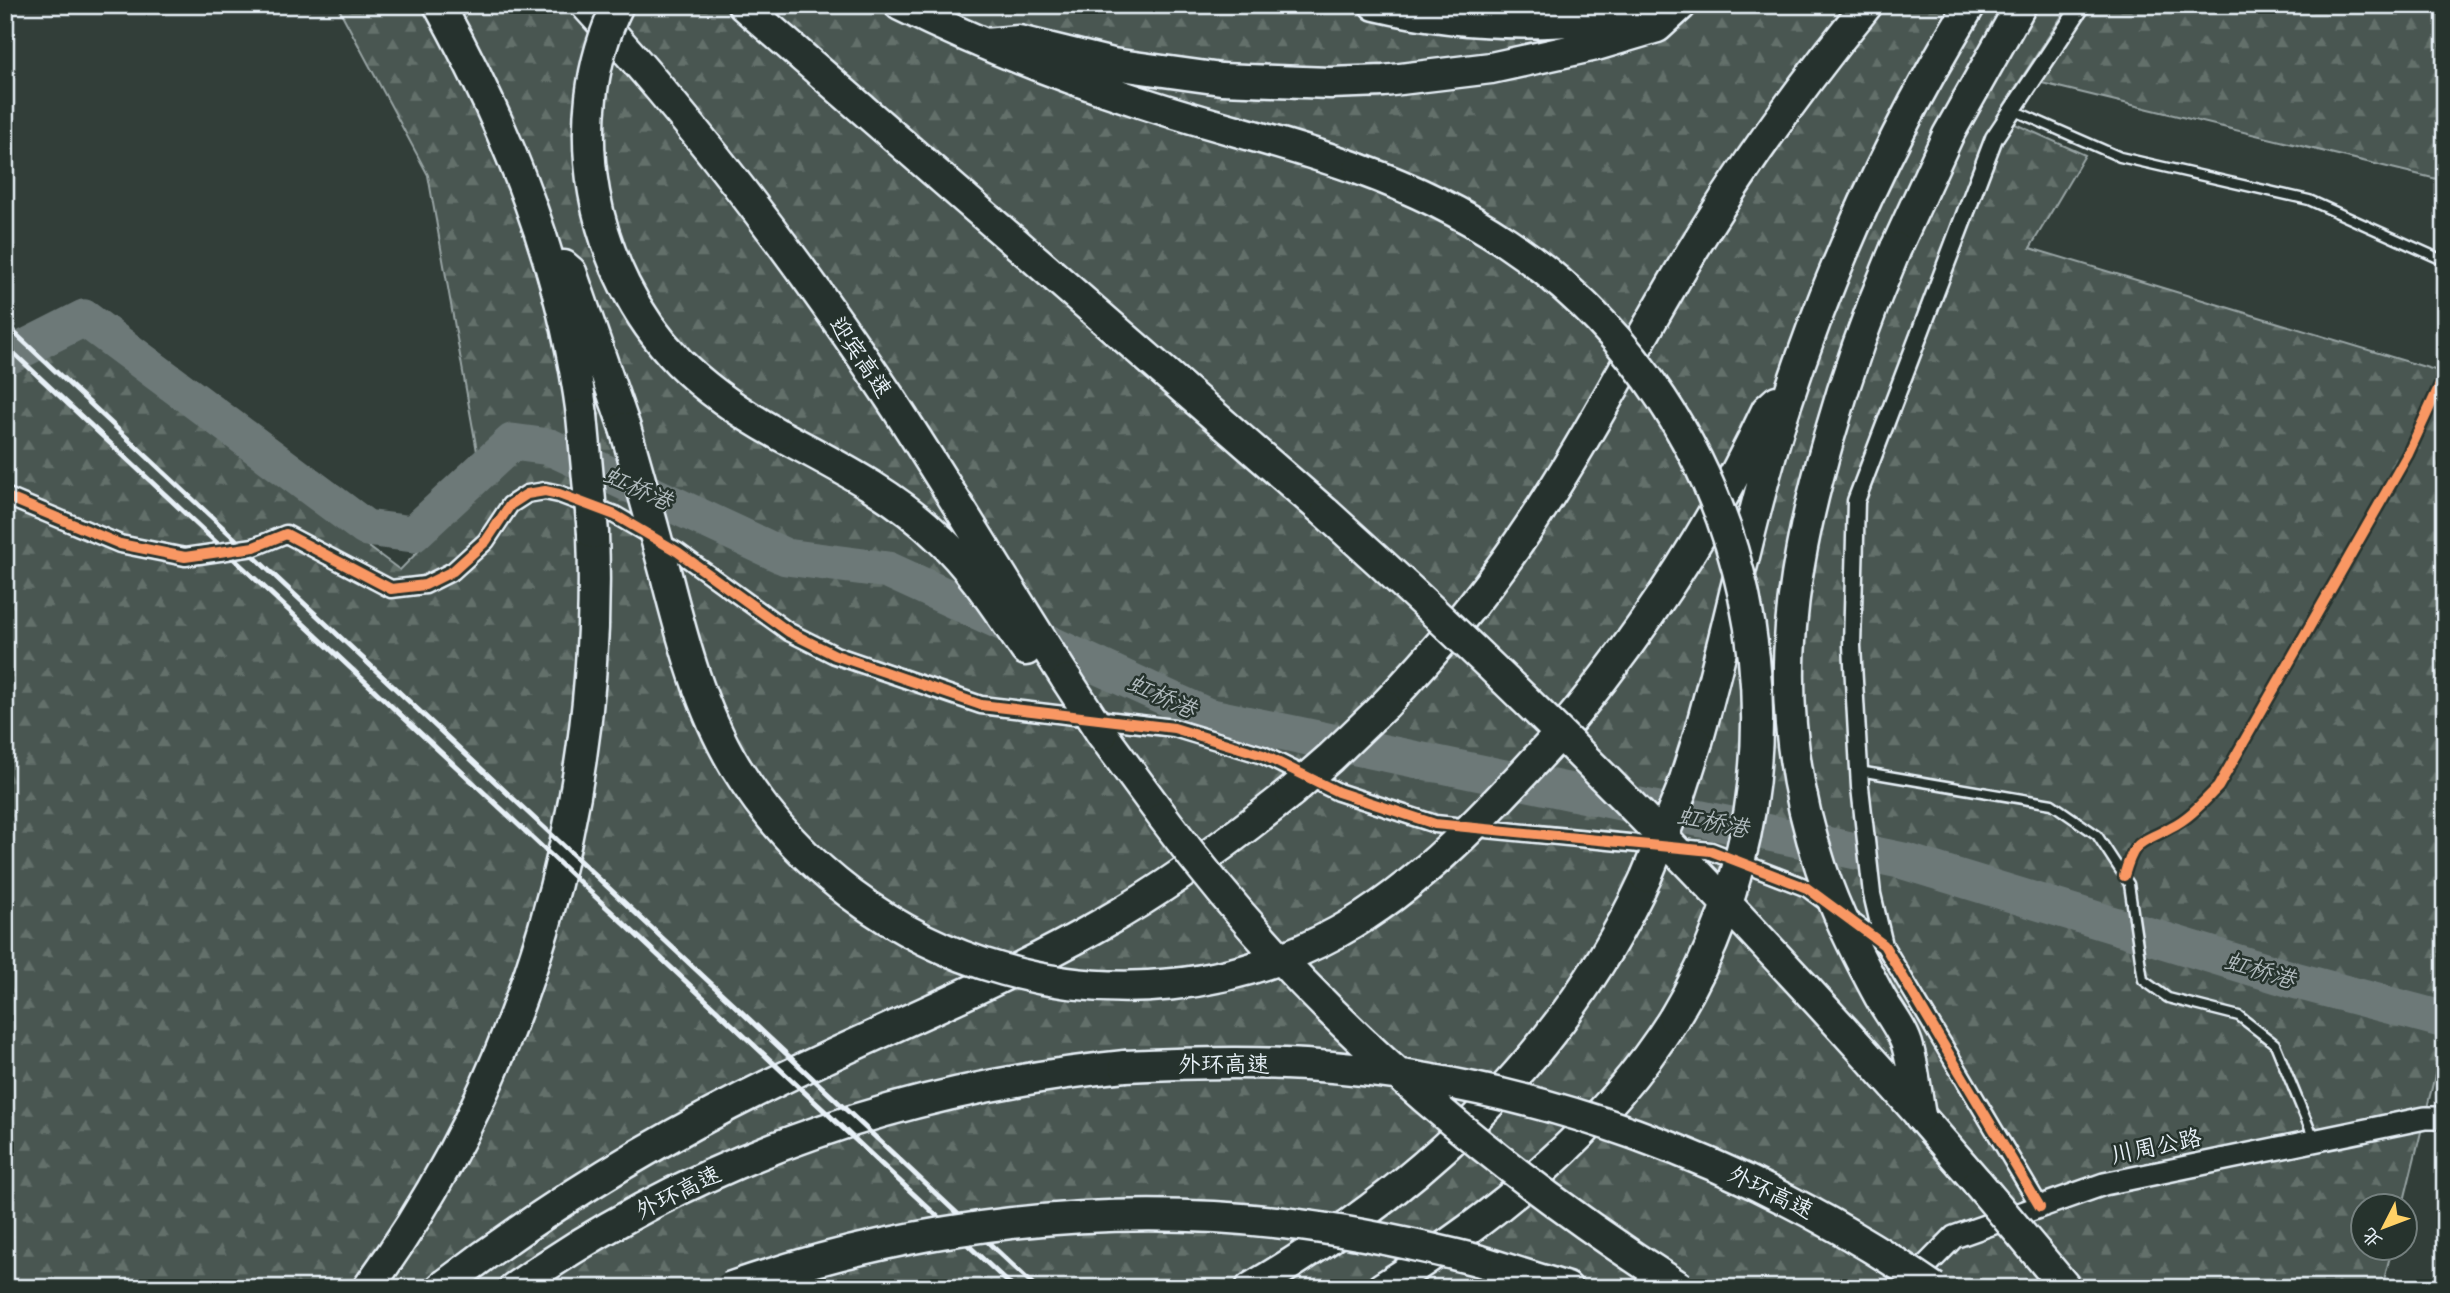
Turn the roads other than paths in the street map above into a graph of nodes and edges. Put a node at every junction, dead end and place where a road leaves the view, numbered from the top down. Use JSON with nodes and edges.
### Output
{"nodes":[{"id":1,"x":439,"y":5,"type":"edge"},
{"id":2,"x":586,"y":5,"type":"edge"},
{"id":3,"x":618,"y":5,"type":"edge"},
{"id":4,"x":743,"y":5,"type":"edge"},
{"id":5,"x":900,"y":5,"type":"edge"},
{"id":6,"x":1375,"y":5,"type":"edge"},
{"id":7,"x":1672,"y":5,"type":"edge"},
{"id":8,"x":1681,"y":5,"type":"edge"},
{"id":9,"x":1867,"y":5,"type":"edge"},
{"id":10,"x":1970,"y":5,"type":"edge"},
{"id":11,"x":2021,"y":5,"type":"edge"},
{"id":12,"x":2082,"y":5,"type":"edge"},
{"id":13,"x":985,"y":44,"type":"junction"},
{"id":14,"x":2012,"y":110,"type":"junction"},
{"id":15,"x":546,"y":249,"type":"junction"},
{"id":16,"x":2445,"y":261,"type":"edge"},
{"id":17,"x":1791,"y":388,"type":"junction"},
{"id":18,"x":5,"y":496,"type":"edge"},
{"id":19,"x":1067,"y":680,"type":"junction"},
{"id":20,"x":1859,"y":779,"type":"junction"},
{"id":21,"x":1884,"y":944,"type":"junction"},
{"id":22,"x":1920,"y":1116,"type":"junction"},
{"id":23,"x":2445,"y":1118,"type":"edge"},
{"id":24,"x":2315,"y":1140,"type":"junction"},
{"id":25,"x":2040,"y":1207,"type":"junction"},
{"id":26,"x":368,"y":1288,"type":"edge"},
{"id":27,"x":441,"y":1288,"type":"edge"},
{"id":28,"x":514,"y":1288,"type":"edge"},
{"id":29,"x":729,"y":1288,"type":"edge"},
{"id":30,"x":1251,"y":1288,"type":"edge"},
{"id":31,"x":1382,"y":1288,"type":"edge"},
{"id":32,"x":1567,"y":1288,"type":"edge"},
{"id":33,"x":1681,"y":1288,"type":"edge"},
{"id":34,"x":1904,"y":1288,"type":"edge"},
{"id":35,"x":1934,"y":1288,"type":"edge"},
{"id":36,"x":2066,"y":1288,"type":"edge"}],
"edges":[{"from":1,"to":15,"type":"highway"},
{"from":2,"to":19,"type":"highway","name":"迎宾高速"},
{"from":3,"to":19,"type":"highway","bridge":true},
{"from":4,"to":22,"type":"highway","bridge":true},
{"from":5,"to":13,"type":"highway"},
{"from":6,"to":7,"type":"highway"},
{"from":8,"to":13,"type":"highway"},
{"from":9,"to":27,"type":"highway","bridge":true},
{"from":10,"to":17,"type":"highway"},
{"from":11,"to":22,"type":"highway","bridge":true},
{"from":12,"to":14,"type":"street"},
{"from":13,"to":31,"type":"highway","bridge":true},
{"from":14,"to":16,"type":"lane"},
{"from":14,"to":20,"type":"street"},
{"from":15,"to":17,"type":"highway","bridge":true},
{"from":15,"to":26,"type":"highway","bridge":true},
{"from":17,"to":30,"type":"highway","bridge":true},
{"from":18,"to":21,"type":"street"},
{"from":19,"to":33,"type":"highway","name":"迎宾高速","bridge":true},
{"from":20,"to":21,"type":"street"},
{"from":20,"to":24,"type":"lane"},
{"from":21,"to":25,"type":"street"},
{"from":22,"to":36,"type":"highway","bridge":true},
{"from":23,"to":24,"type":"street","name":"川周公路"},
{"from":24,"to":25,"type":"street","name":"川周公路"},
{"from":25,"to":34,"type":"street","name":"川周公路"},
{"from":28,"to":35,"type":"highway","name":"外环高速","bridge":true},
{"from":29,"to":32,"type":"highway","bridge":true}]}
